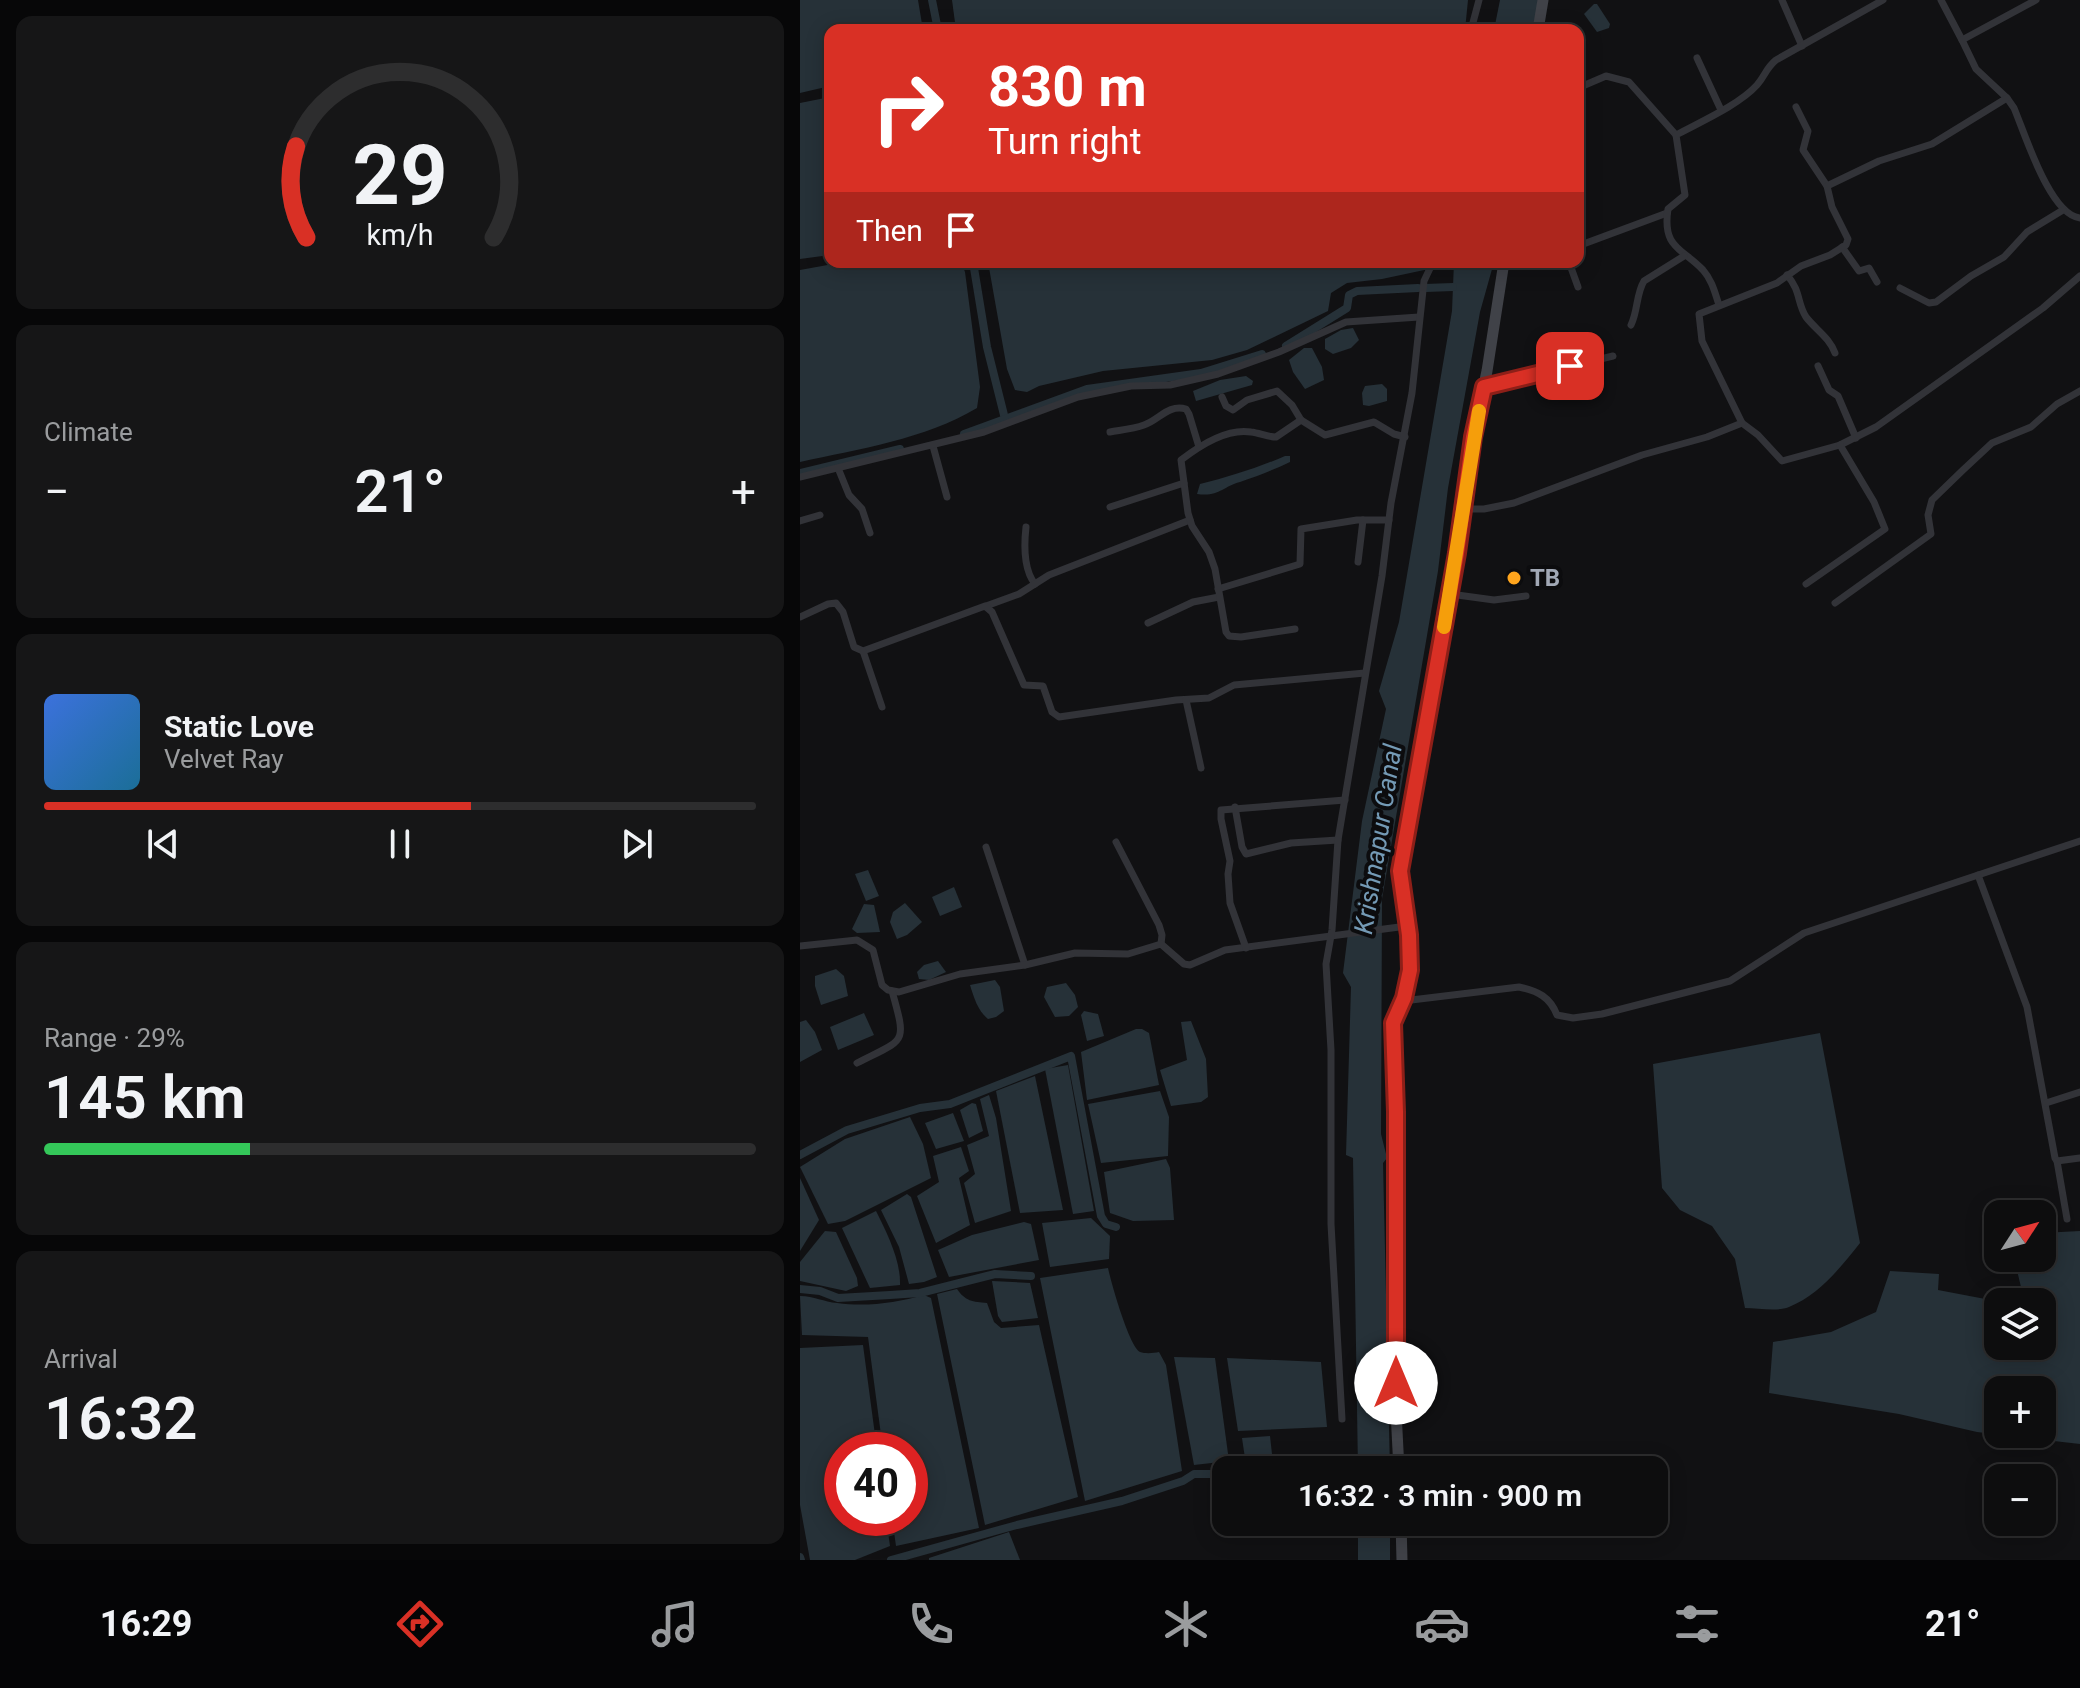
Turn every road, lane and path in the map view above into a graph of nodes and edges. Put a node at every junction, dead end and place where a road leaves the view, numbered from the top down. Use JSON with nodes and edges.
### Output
{"nodes":[{"id":1,"x":1479,"y":0,"type":"edge"},
{"id":2,"x":1543,"y":0,"type":"edge"},
{"id":3,"x":1782,"y":0,"type":"edge"},
{"id":4,"x":1883,"y":0,"type":"edge"},
{"id":5,"x":1941,"y":0,"type":"edge"},
{"id":6,"x":2036,"y":0,"type":"edge"},
{"id":7,"x":1473,"y":24,"type":"edge"},
{"id":8,"x":1539,"y":24,"type":"edge"},
{"id":9,"x":1962,"y":40,"type":"junction"},
{"id":10,"x":1802,"y":46,"type":"junction"},
{"id":11,"x":1697,"y":58,"type":"dead end"},
{"id":12,"x":1584,"y":85,"type":"edge"},
{"id":13,"x":2007,"y":98,"type":"junction"},
{"id":14,"x":1796,"y":107,"type":"dead end"},
{"id":15,"x":1721,"y":110,"type":"junction"},
{"id":16,"x":1676,"y":135,"type":"junction"},
{"id":17,"x":1827,"y":186,"type":"junction"},
{"id":18,"x":2063,"y":210,"type":"junction"},
{"id":19,"x":1667,"y":213,"type":"junction"},
{"id":20,"x":2079,"y":219,"type":"edge"},
{"id":21,"x":1584,"y":244,"type":"edge"},
{"id":22,"x":1842,"y":247,"type":"junction"},
{"id":23,"x":1684,"y":256,"type":"junction"},
{"id":24,"x":1430,"y":268,"type":"edge"},
{"id":25,"x":1502,"y":268,"type":"edge"},
{"id":26,"x":1571,"y":268,"type":"edge"},
{"id":27,"x":1787,"y":275,"type":"junction"},
{"id":28,"x":2080,"y":276,"type":"edge"},
{"id":29,"x":1877,"y":282,"type":"dead end"},
{"id":30,"x":1578,"y":287,"type":"dead end"},
{"id":31,"x":1900,"y":288,"type":"dead end"},
{"id":32,"x":1719,"y":305,"type":"junction"},
{"id":33,"x":1419,"y":317,"type":"junction"},
{"id":34,"x":1631,"y":325,"type":"dead end"},
{"id":35,"x":1835,"y":353,"type":"dead end"},
{"id":36,"x":1613,"y":356,"type":"dead end"},
{"id":37,"x":1818,"y":366,"type":"dead end"},
{"id":38,"x":1484,"y":387,"type":"junction"},
{"id":39,"x":2080,"y":391,"type":"edge"},
{"id":40,"x":1222,"y":397,"type":"dead end"},
{"id":41,"x":1301,"y":420,"type":"junction"},
{"id":42,"x":1742,"y":423,"type":"junction"},
{"id":43,"x":1110,"y":432,"type":"dead end"},
{"id":44,"x":1405,"y":437,"type":"junction"},
{"id":45,"x":1856,"y":438,"type":"junction"},
{"id":46,"x":1840,"y":445,"type":"junction"},
{"id":47,"x":933,"y":446,"type":"junction"},
{"id":48,"x":1199,"y":447,"type":"junction"},
{"id":49,"x":838,"y":468,"type":"junction"},
{"id":50,"x":800,"y":477,"type":"edge"},
{"id":51,"x":1184,"y":483,"type":"junction"},
{"id":52,"x":947,"y":497,"type":"dead end"},
{"id":53,"x":1110,"y":507,"type":"dead end"},
{"id":54,"x":1463,"y":509,"type":"junction"},
{"id":55,"x":820,"y":515,"type":"dead end"},
{"id":56,"x":1190,"y":520,"type":"junction"},
{"id":57,"x":1363,"y":520,"type":"junction"},
{"id":58,"x":1389,"y":520,"type":"junction"},
{"id":59,"x":800,"y":521,"type":"edge"},
{"id":60,"x":1026,"y":527,"type":"dead end"},
{"id":61,"x":870,"y":533,"type":"dead end"},
{"id":62,"x":1358,"y":562,"type":"dead end"},
{"id":63,"x":1035,"y":584,"type":"junction"},
{"id":64,"x":1806,"y":584,"type":"dead end"},
{"id":65,"x":1218,"y":593,"type":"junction"},
{"id":66,"x":1450,"y":594,"type":"junction"},
{"id":67,"x":1526,"y":596,"type":"dead end"},
{"id":68,"x":1835,"y":603,"type":"dead end"},
{"id":69,"x":985,"y":606,"type":"junction"},
{"id":70,"x":800,"y":617,"type":"edge"},
{"id":71,"x":1148,"y":623,"type":"dead end"},
{"id":72,"x":1295,"y":629,"type":"dead end"},
{"id":73,"x":863,"y":651,"type":"junction"},
{"id":74,"x":1365,"y":673,"type":"junction"},
{"id":75,"x":1186,"y":700,"type":"junction"},
{"id":76,"x":882,"y":707,"type":"dead end"},
{"id":77,"x":1201,"y":768,"type":"dead end"},
{"id":78,"x":1345,"y":800,"type":"junction"},
{"id":79,"x":1235,"y":807,"type":"junction"},
{"id":80,"x":1338,"y":840,"type":"junction"},
{"id":81,"x":2080,"y":841,"type":"edge"},
{"id":82,"x":1116,"y":842,"type":"dead end"},
{"id":83,"x":986,"y":847,"type":"dead end"},
{"id":84,"x":1978,"y":875,"type":"junction"},
{"id":85,"x":1407,"y":926,"type":"junction"},
{"id":86,"x":1331,"y":936,"type":"junction"},
{"id":87,"x":1161,"y":944,"type":"junction"},
{"id":88,"x":800,"y":946,"type":"edge"},
{"id":89,"x":1246,"y":948,"type":"junction"},
{"id":90,"x":1025,"y":965,"type":"junction"},
{"id":91,"x":892,"y":991,"type":"junction"},
{"id":92,"x":1403,"y":1001,"type":"junction"},
{"id":93,"x":857,"y":1063,"type":"dead end"},
{"id":94,"x":2080,"y":1092,"type":"edge"},
{"id":95,"x":2046,"y":1103,"type":"junction"},
{"id":96,"x":2080,"y":1158,"type":"edge"},
{"id":97,"x":2057,"y":1161,"type":"junction"},
{"id":98,"x":2067,"y":1219,"type":"dead end"},
{"id":99,"x":1342,"y":1419,"type":"dead end"},
{"id":100,"x":1398,"y":1456,"type":"edge"},
{"id":101,"x":1401,"y":1536,"type":"edge"},
{"id":102,"x":1402,"y":1560,"type":"edge"}],
"edges":[{"from":1,"to":7,"type":"street"},
{"from":2,"to":8,"type":"street"},
{"from":3,"to":10,"type":"street"},
{"from":4,"to":10,"type":"street"},
{"from":5,"to":9,"type":"street"},
{"from":6,"to":9,"type":"street"},
{"from":9,"to":13,"type":"street"},
{"from":10,"to":15,"type":"street"},
{"from":11,"to":15,"type":"street"},
{"from":12,"to":16,"type":"street"},
{"from":13,"to":17,"type":"street"},
{"from":13,"to":18,"type":"street"},
{"from":14,"to":17,"type":"street"},
{"from":15,"to":16,"type":"street"},
{"from":16,"to":19,"type":"street"},
{"from":17,"to":22,"type":"street"},
{"from":18,"to":20,"type":"street"},
{"from":18,"to":31,"type":"street"},
{"from":19,"to":21,"type":"street"},
{"from":19,"to":23,"type":"street"},
{"from":22,"to":27,"type":"street"},
{"from":22,"to":29,"type":"street"},
{"from":23,"to":32,"type":"street"},
{"from":23,"to":34,"type":"street"},
{"from":24,"to":33,"type":"street"},
{"from":25,"to":38,"type":"street"},
{"from":26,"to":30,"type":"street"},
{"from":27,"to":32,"type":"street"},
{"from":27,"to":35,"type":"street"},
{"from":28,"to":45,"type":"street"},
{"from":32,"to":42,"type":"street"},
{"from":33,"to":44,"type":"street"},
{"from":33,"to":47,"type":"street"},
{"from":36,"to":38,"type":"street"},
{"from":37,"to":45,"type":"street"},
{"from":38,"to":54,"type":"street"},
{"from":39,"to":68,"type":"street"},
{"from":40,"to":41,"type":"street"},
{"from":41,"to":44,"type":"street"},
{"from":41,"to":48,"type":"street"},
{"from":42,"to":46,"type":"street"},
{"from":42,"to":54,"type":"street"},
{"from":43,"to":48,"type":"street"},
{"from":44,"to":58,"type":"street"},
{"from":45,"to":46,"type":"street"},
{"from":46,"to":64,"type":"street"},
{"from":47,"to":49,"type":"street"},
{"from":47,"to":52,"type":"street"},
{"from":48,"to":51,"type":"street"},
{"from":49,"to":50,"type":"street"},
{"from":49,"to":61,"type":"street"},
{"from":51,"to":53,"type":"street"},
{"from":51,"to":56,"type":"street"},
{"from":54,"to":66,"type":"street"},
{"from":55,"to":59,"type":"street"},
{"from":56,"to":63,"type":"street"},
{"from":56,"to":65,"type":"street"},
{"from":57,"to":58,"type":"street"},
{"from":57,"to":62,"type":"street"},
{"from":57,"to":65,"type":"street"},
{"from":58,"to":74,"type":"street"},
{"from":60,"to":63,"type":"street"},
{"from":63,"to":69,"type":"street"},
{"from":65,"to":71,"type":"street"},
{"from":65,"to":72,"type":"street"},
{"from":66,"to":67,"type":"street"},
{"from":66,"to":85,"type":"street"},
{"from":69,"to":73,"type":"street"},
{"from":69,"to":75,"type":"street"},
{"from":70,"to":73,"type":"street"},
{"from":73,"to":76,"type":"street"},
{"from":74,"to":75,"type":"street"},
{"from":74,"to":78,"type":"street"},
{"from":75,"to":77,"type":"street"},
{"from":78,"to":79,"type":"street"},
{"from":78,"to":80,"type":"street"},
{"from":79,"to":80,"type":"street"},
{"from":79,"to":89,"type":"street"},
{"from":80,"to":86,"type":"street"},
{"from":81,"to":84,"type":"street"},
{"from":82,"to":87,"type":"street"},
{"from":83,"to":90,"type":"street"},
{"from":84,"to":92,"type":"street"},
{"from":84,"to":95,"type":"street"},
{"from":85,"to":86,"type":"street"},
{"from":85,"to":92,"type":"street"},
{"from":86,"to":89,"type":"street"},
{"from":86,"to":99,"type":"street"},
{"from":87,"to":89,"type":"street"},
{"from":87,"to":90,"type":"street"},
{"from":88,"to":91,"type":"street"},
{"from":90,"to":91,"type":"street"},
{"from":91,"to":93,"type":"street"},
{"from":92,"to":100,"type":"street"},
{"from":94,"to":95,"type":"street"},
{"from":95,"to":97,"type":"street"},
{"from":96,"to":97,"type":"street"},
{"from":97,"to":98,"type":"street"},
{"from":101,"to":102,"type":"street"}]}
